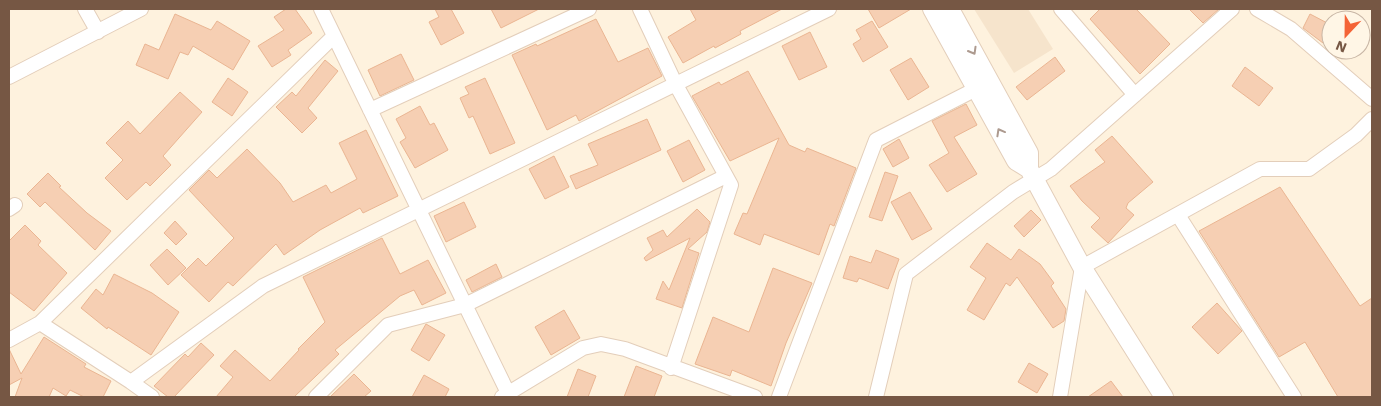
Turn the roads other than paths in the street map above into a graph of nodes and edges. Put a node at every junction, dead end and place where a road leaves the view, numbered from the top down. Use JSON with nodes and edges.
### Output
{"nodes":[{"id":1,"x":85,"y":9,"type":"edge"},
{"id":2,"x":141,"y":9,"type":"edge"},
{"id":3,"x":321,"y":9,"type":"edge"},
{"id":4,"x":589,"y":9,"type":"edge"},
{"id":5,"x":640,"y":9,"type":"edge"},
{"id":6,"x":829,"y":9,"type":"edge"},
{"id":7,"x":932,"y":9,"type":"edge"},
{"id":8,"x":950,"y":9,"type":"edge"},
{"id":9,"x":1061,"y":9,"type":"edge"},
{"id":10,"x":1232,"y":9,"type":"edge"},
{"id":11,"x":1257,"y":9,"type":"edge"},
{"id":12,"x":98,"y":32,"type":"junction"},
{"id":13,"x":334,"y":36,"type":"junction"},
{"id":14,"x":9,"y":76,"type":"edge"},
{"id":15,"x":675,"y":83,"type":"junction"},
{"id":16,"x":976,"y":89,"type":"junction"},
{"id":17,"x":1135,"y":95,"type":"junction"},
{"id":18,"x":1372,"y":100,"type":"edge"},
{"id":19,"x":370,"y":110,"type":"junction"},
{"id":20,"x":1372,"y":119,"type":"edge"},
{"id":21,"x":1032,"y":174,"type":"junction"},
{"id":22,"x":726,"y":176,"type":"junction"},
{"id":23,"x":418,"y":210,"type":"junction"},
{"id":24,"x":1178,"y":215,"type":"junction"},
{"id":25,"x":1082,"y":267,"type":"junction"},
{"id":26,"x":465,"y":305,"type":"junction"},
{"id":27,"x":40,"y":324,"type":"junction"},
{"id":28,"x":9,"y":340,"type":"edge"},
{"id":29,"x":671,"y":368,"type":"junction"},
{"id":30,"x":131,"y":382,"type":"junction"},
{"id":31,"x":505,"y":395,"type":"edge"},
{"id":32,"x":152,"y":397,"type":"edge"},
{"id":33,"x":316,"y":397,"type":"edge"},
{"id":34,"x":755,"y":397,"type":"edge"},
{"id":35,"x":779,"y":397,"type":"edge"},
{"id":36,"x":876,"y":397,"type":"edge"},
{"id":37,"x":1060,"y":397,"type":"edge"},
{"id":38,"x":1164,"y":397,"type":"edge"},
{"id":39,"x":1294,"y":397,"type":"edge"}],
"edges":[{"from":1,"to":12,"type":"street"},
{"from":2,"to":12,"type":"street"},
{"from":3,"to":13,"type":"street"},
{"from":4,"to":19,"type":"street"},
{"from":5,"to":15,"type":"street"},
{"from":6,"to":15,"type":"street"},
{"from":7,"to":16,"type":"street"},
{"from":8,"to":21,"type":"street","one_way":true},
{"from":9,"to":17,"type":"street"},
{"from":10,"to":17,"type":"street"},
{"from":11,"to":18,"type":"street"},
{"from":12,"to":14,"type":"street"},
{"from":13,"to":19,"type":"street"},
{"from":13,"to":27,"type":"street"},
{"from":15,"to":22,"type":"street"},
{"from":15,"to":23,"type":"street"},
{"from":21,"to":16,"type":"street","one_way":true},
{"from":16,"to":35,"type":"street"},
{"from":17,"to":21,"type":"street"},
{"from":19,"to":23,"type":"street"},
{"from":20,"to":24,"type":"street"},
{"from":21,"to":25,"type":"street"},
{"from":21,"to":36,"type":"street"},
{"from":22,"to":26,"type":"street"},
{"from":22,"to":29,"type":"street"},
{"from":23,"to":26,"type":"street"},
{"from":23,"to":30,"type":"street"},
{"from":24,"to":25,"type":"street"},
{"from":24,"to":39,"type":"street"},
{"from":25,"to":37,"type":"street"},
{"from":25,"to":38,"type":"street"},
{"from":26,"to":31,"type":"street"},
{"from":26,"to":33,"type":"street"},
{"from":27,"to":28,"type":"street"},
{"from":27,"to":30,"type":"street"},
{"from":29,"to":31,"type":"street"},
{"from":29,"to":34,"type":"street"},
{"from":30,"to":32,"type":"street"}]}
